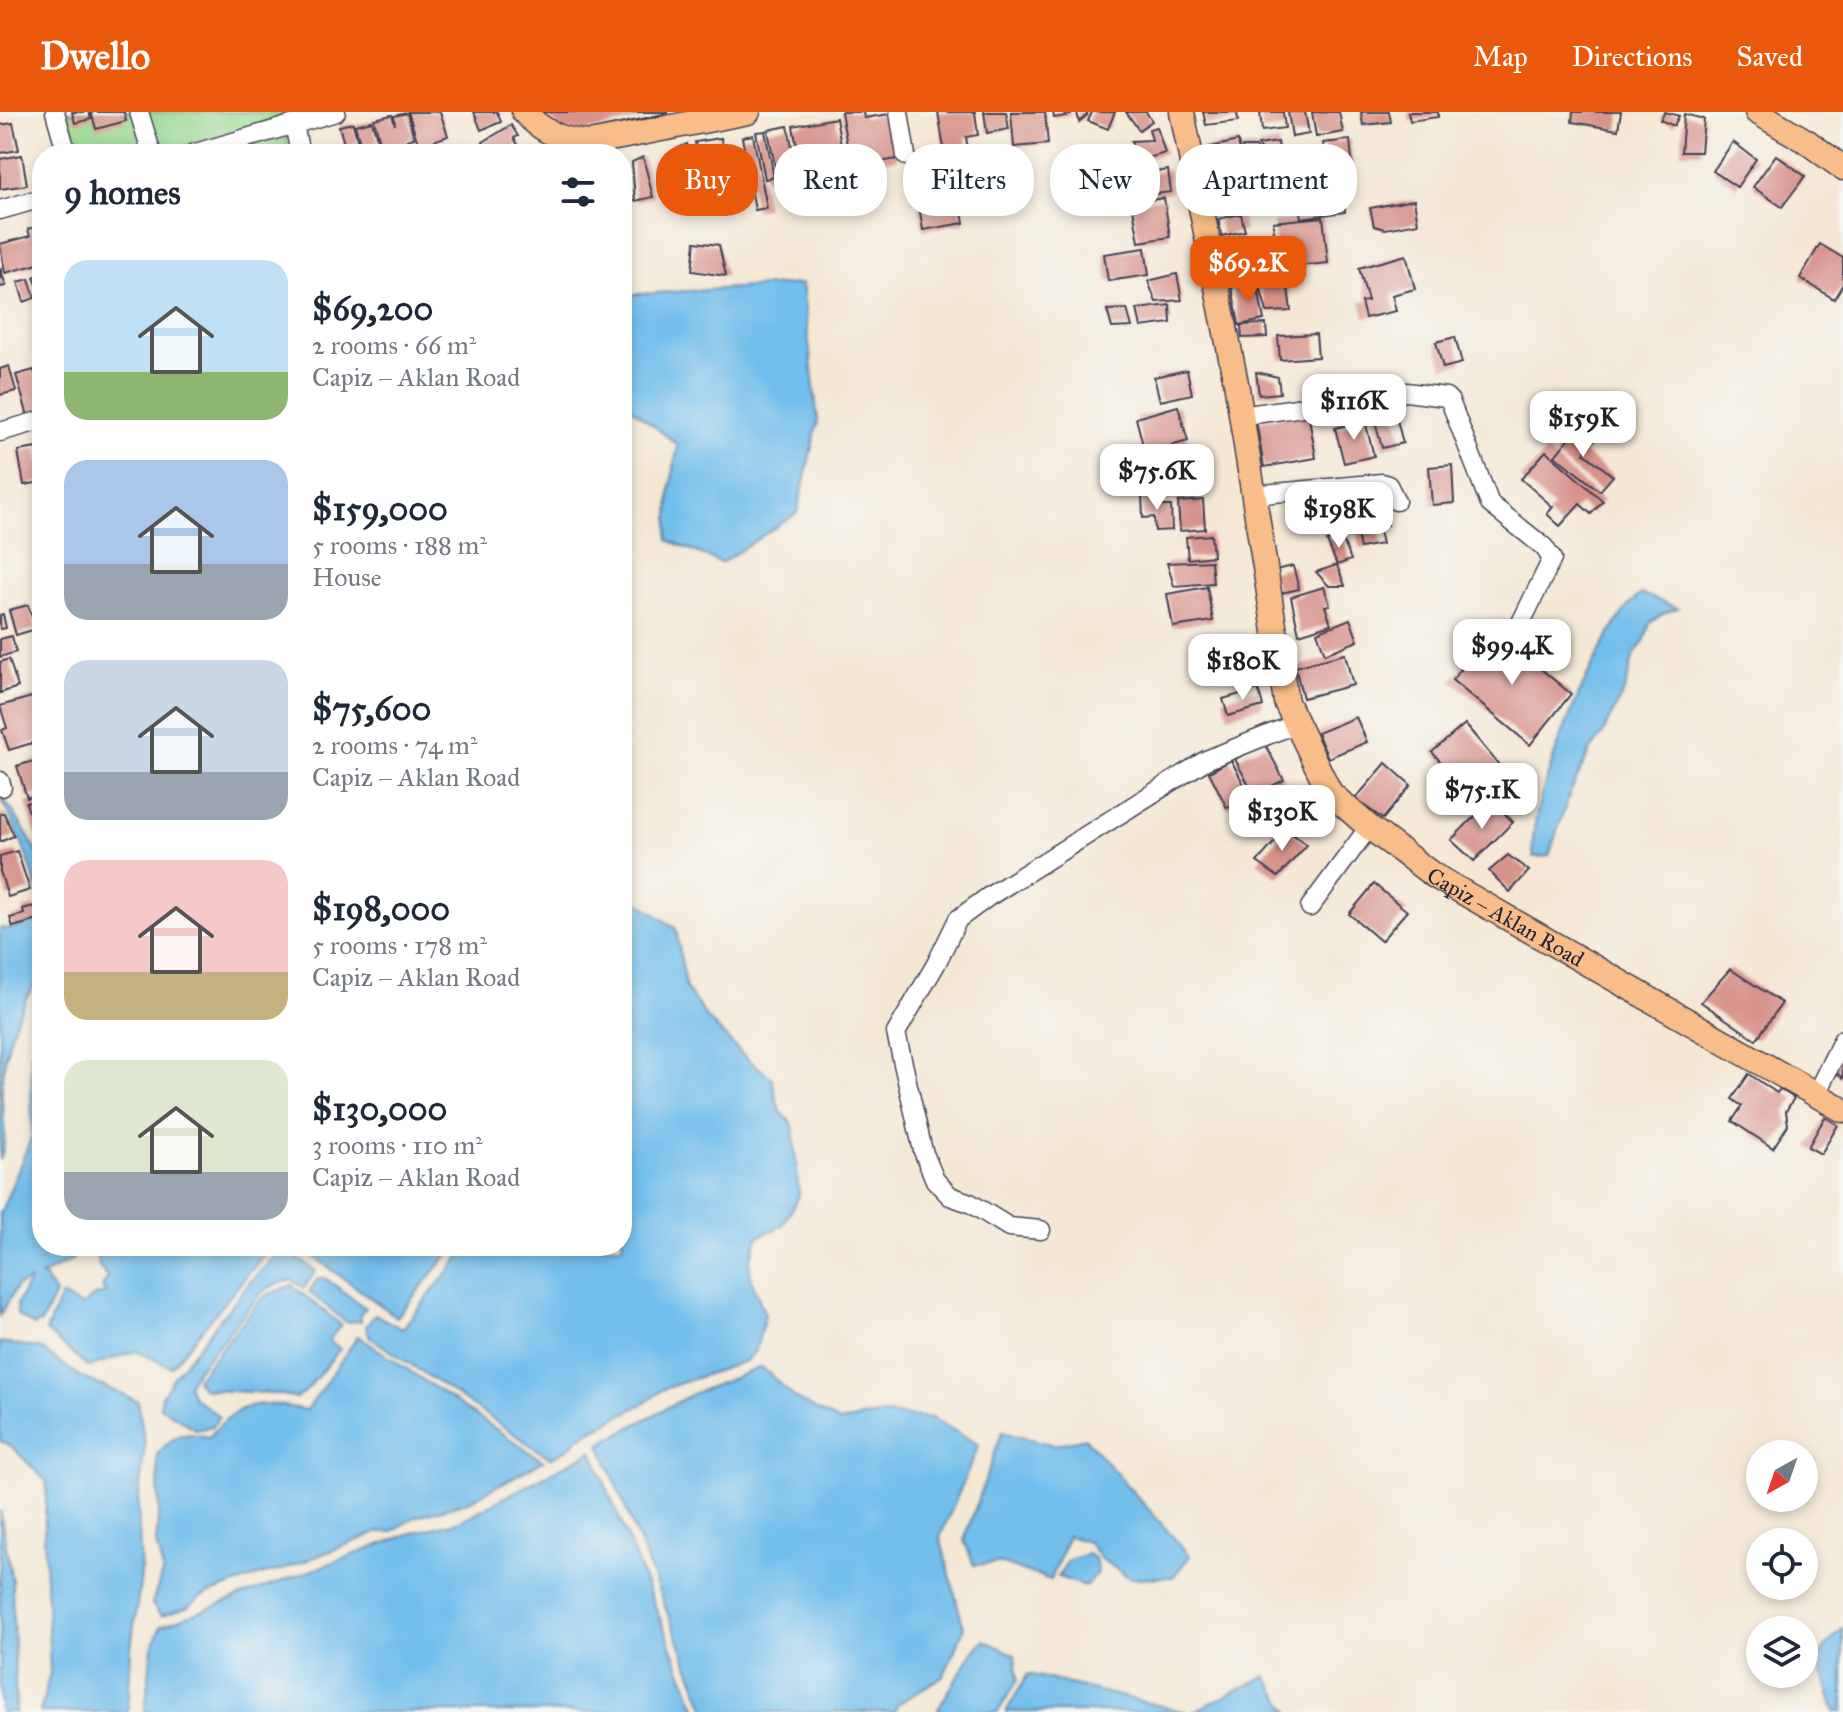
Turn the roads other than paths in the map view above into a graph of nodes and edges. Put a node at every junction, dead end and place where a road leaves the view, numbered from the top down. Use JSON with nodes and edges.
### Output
{"nodes":[{"id":1,"x":55,"y":112,"type":"edge"},
{"id":2,"x":139,"y":112,"type":"edge"},
{"id":3,"x":336,"y":112,"type":"edge"},
{"id":4,"x":524,"y":112,"type":"edge"},
{"id":5,"x":899,"y":112,"type":"edge"},
{"id":6,"x":1182,"y":112,"type":"edge"},
{"id":7,"x":1757,"y":112,"type":"edge"},
{"id":8,"x":731,"y":113,"type":"edge"},
{"id":9,"x":294,"y":124,"type":"junction"},
{"id":10,"x":64,"y":144,"type":"edge"},
{"id":11,"x":149,"y":144,"type":"edge"},
{"id":12,"x":228,"y":144,"type":"edge"},
{"id":13,"x":298,"y":144,"type":"edge"},
{"id":14,"x":904,"y":144,"type":"edge"},
{"id":15,"x":1843,"y":168,"type":"edge"},
{"id":16,"x":32,"y":201,"type":"edge"},
{"id":17,"x":0,"y":210,"type":"edge"},
{"id":18,"x":1241,"y":416,"type":"junction"},
{"id":19,"x":32,"y":423,"type":"edge"},
{"id":20,"x":0,"y":432,"type":"edge"},
{"id":21,"x":1253,"y":495,"type":"junction"},
{"id":22,"x":1396,"y":501,"type":"dead end"},
{"id":23,"x":1511,"y":643,"type":"dead end"},
{"id":24,"x":1295,"y":724,"type":"junction"},
{"id":25,"x":1369,"y":827,"type":"junction"},
{"id":26,"x":1310,"y":907,"type":"dead end"},
{"id":27,"x":1843,"y":1039,"type":"edge"},
{"id":28,"x":1816,"y":1094,"type":"junction"},
{"id":29,"x":1843,"y":1110,"type":"edge"},
{"id":30,"x":1041,"y":1230,"type":"dead end"}],
"edges":[{"from":1,"to":10,"type":"street"},
{"from":2,"to":11,"type":"street"},
{"from":3,"to":9,"type":"street"},
{"from":4,"to":8,"type":"main road"},
{"from":5,"to":14,"type":"street"},
{"from":6,"to":18,"type":"main road","name":"Capiz – Aklan Road"},
{"from":7,"to":15,"type":"main road"},
{"from":9,"to":12,"type":"street"},
{"from":9,"to":13,"type":"street"},
{"from":16,"to":17,"type":"street"},
{"from":18,"to":21,"type":"main road","name":"Capiz – Aklan Road"},
{"from":18,"to":23,"type":"street"},
{"from":19,"to":20,"type":"street"},
{"from":21,"to":22,"type":"street"},
{"from":21,"to":24,"type":"main road","name":"Capiz – Aklan Road"},
{"from":24,"to":25,"type":"main road","name":"Capiz – Aklan Road"},
{"from":24,"to":30,"type":"street"},
{"from":25,"to":26,"type":"street"},
{"from":25,"to":28,"type":"main road","name":"Capiz – Aklan Road"},
{"from":27,"to":28,"type":"street"},
{"from":28,"to":29,"type":"main road","name":"Capiz – Aklan Road"}]}
